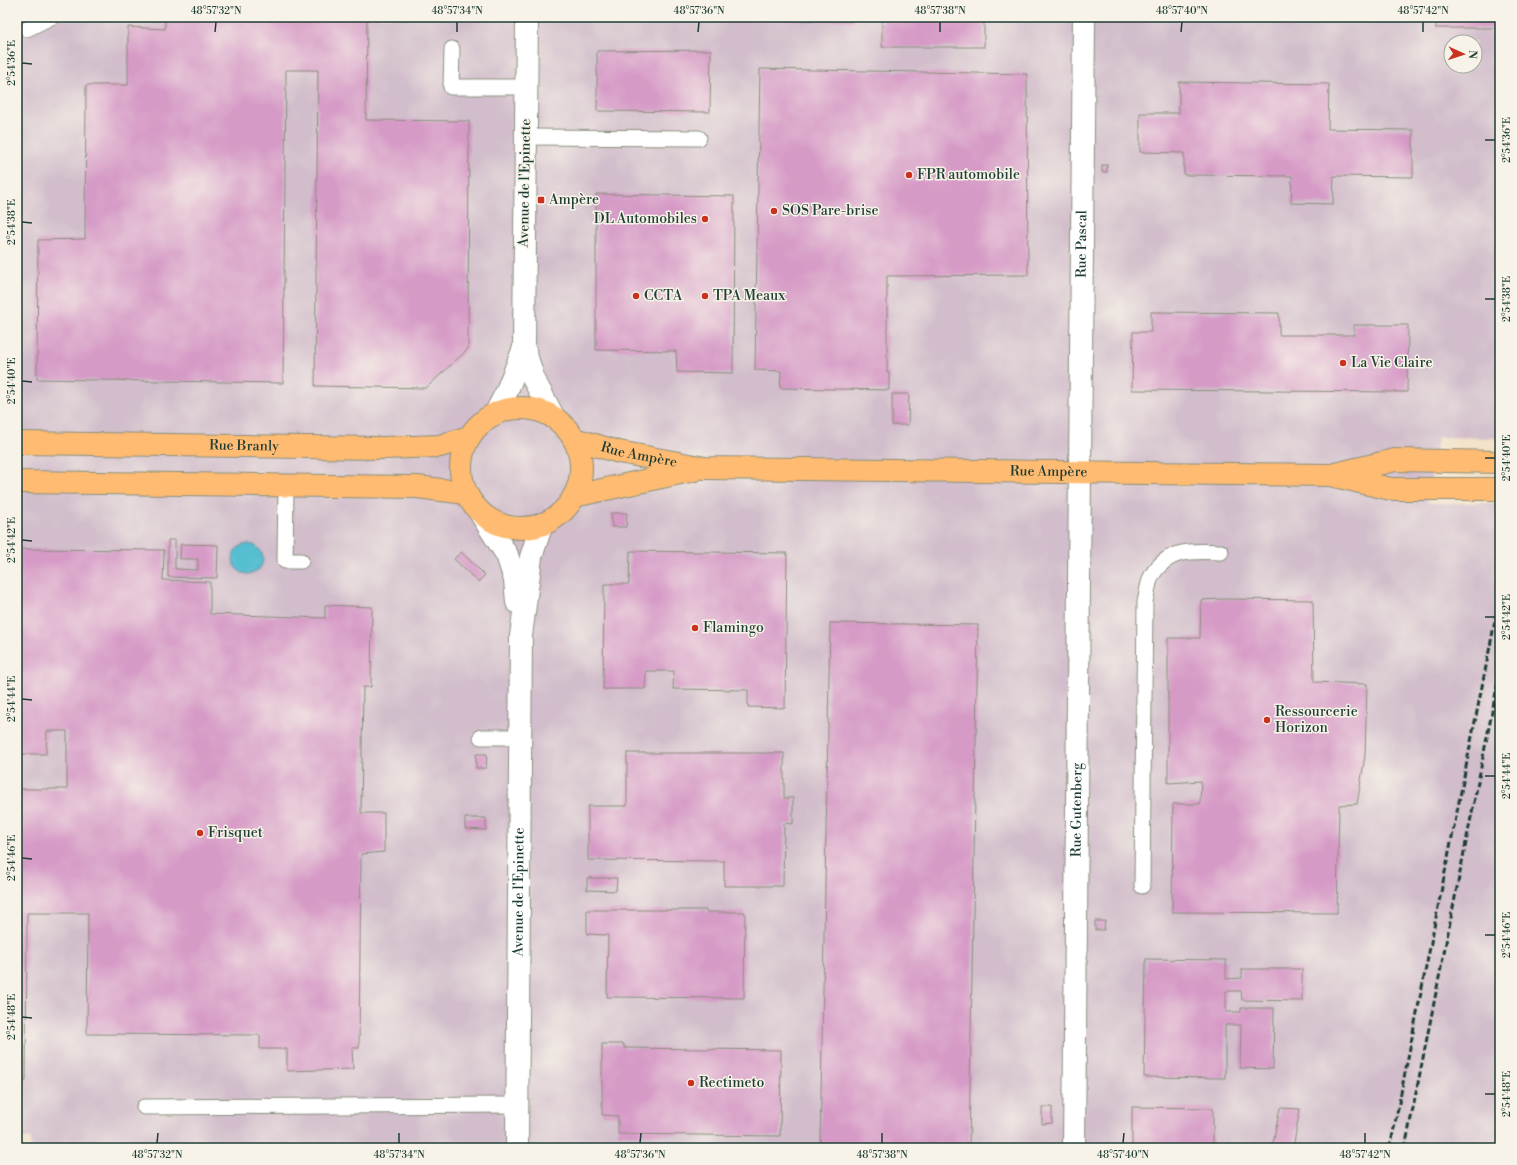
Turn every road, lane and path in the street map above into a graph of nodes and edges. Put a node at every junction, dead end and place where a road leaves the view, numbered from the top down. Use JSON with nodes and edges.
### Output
{"nodes":[{"id":1,"x":51,"y":17,"type":"edge"},
{"id":2,"x":527,"y":17,"type":"edge"},
{"id":3,"x":1084,"y":17,"type":"edge"},
{"id":4,"x":27,"y":29,"type":"dead end"},
{"id":5,"x":452,"y":49,"type":"dead end"},
{"id":6,"x":526,"y":88,"type":"junction"},
{"id":7,"x":526,"y":137,"type":"junction"},
{"id":8,"x":699,"y":138,"type":"dead end"},
{"id":9,"x":524,"y":348,"type":"junction"},
{"id":10,"x":495,"y":414,"type":"junction"},
{"id":11,"x":552,"y":416,"type":"junction"},
{"id":12,"x":469,"y":437,"type":"junction"},
{"id":13,"x":574,"y":439,"type":"junction"},
{"id":14,"x":17,"y":443,"type":"edge"},
{"id":15,"x":1500,"y":462,"type":"edge"},
{"id":16,"x":705,"y":468,"type":"junction"},
{"id":17,"x":1080,"y":472,"type":"junction"},
{"id":18,"x":1330,"y":475,"type":"junction"},
{"id":19,"x":17,"y":482,"type":"edge"},
{"id":20,"x":286,"y":486,"type":"junction"},
{"id":21,"x":1500,"y":489,"type":"edge"},
{"id":22,"x":466,"y":493,"type":"junction"},
{"id":23,"x":574,"y":496,"type":"junction"},
{"id":24,"x":479,"y":511,"type":"junction"},
{"id":25,"x":542,"y":524,"type":"junction"},
{"id":26,"x":1221,"y":552,"type":"dead end"},
{"id":27,"x":301,"y":561,"type":"dead end"},
{"id":28,"x":521,"y":636,"type":"junction"},
{"id":29,"x":481,"y":737,"type":"dead end"},
{"id":30,"x":520,"y":737,"type":"junction"},
{"id":31,"x":1142,"y":886,"type":"dead end"},
{"id":32,"x":517,"y":1106,"type":"junction"},
{"id":33,"x":144,"y":1107,"type":"dead end"},
{"id":34,"x":517,"y":1148,"type":"edge"},
{"id":35,"x":1074,"y":1148,"type":"edge"}],
"edges":[{"from":1,"to":4,"type":"lane"},
{"from":2,"to":6,"type":"street","name":"Avenue de l'Epinette"},
{"from":3,"to":17,"type":"street","name":"Rue Pascal"},
{"from":5,"to":6,"type":"lane"},
{"from":6,"to":7,"type":"street","name":"Avenue de l'Epinette"},
{"from":7,"to":8,"type":"lane"},
{"from":7,"to":9,"type":"street","name":"Avenue de l'Epinette"},
{"from":9,"to":10,"type":"street","name":"Avenue de l'Epinette"},
{"from":9,"to":11,"type":"street","name":"Avenue de l'Epinette"},
{"from":10,"to":11,"type":"main road"},
{"from":10,"to":12,"type":"main road"},
{"from":11,"to":13,"type":"main road"},
{"from":12,"to":14,"type":"main road","name":"Rue Branly"},
{"from":12,"to":22,"type":"main road"},
{"from":13,"to":16,"type":"main road","name":"Rue Ampère"},
{"from":13,"to":23,"type":"main road"},
{"from":15,"to":18,"type":"main road"},
{"from":16,"to":17,"type":"main road","name":"Rue Ampère"},
{"from":16,"to":23,"type":"main road","name":"Rue Ampère"},
{"from":17,"to":18,"type":"main road","name":"Rue Ampère"},
{"from":17,"to":35,"type":"street","name":"Rue Gutenberg"},
{"from":18,"to":21,"type":"main road","name":"Rue Ampère"},
{"from":19,"to":20,"type":"main road"},
{"from":20,"to":22,"type":"main road"},
{"from":20,"to":27,"type":"lane"},
{"from":22,"to":24,"type":"main road"},
{"from":23,"to":25,"type":"main road"},
{"from":24,"to":25,"type":"main road"},
{"from":24,"to":28,"type":"street","name":"Avenue de l'Epinette"},
{"from":25,"to":28,"type":"street","name":"Avenue de l'Epinette"},
{"from":26,"to":31,"type":"lane"},
{"from":28,"to":30,"type":"street","name":"Avenue de l'Epinette"},
{"from":29,"to":30,"type":"lane"},
{"from":30,"to":32,"type":"street","name":"Avenue de l'Epinette"},
{"from":32,"to":33,"type":"lane"},
{"from":32,"to":34,"type":"street","name":"Avenue de l'Epinette"}]}
